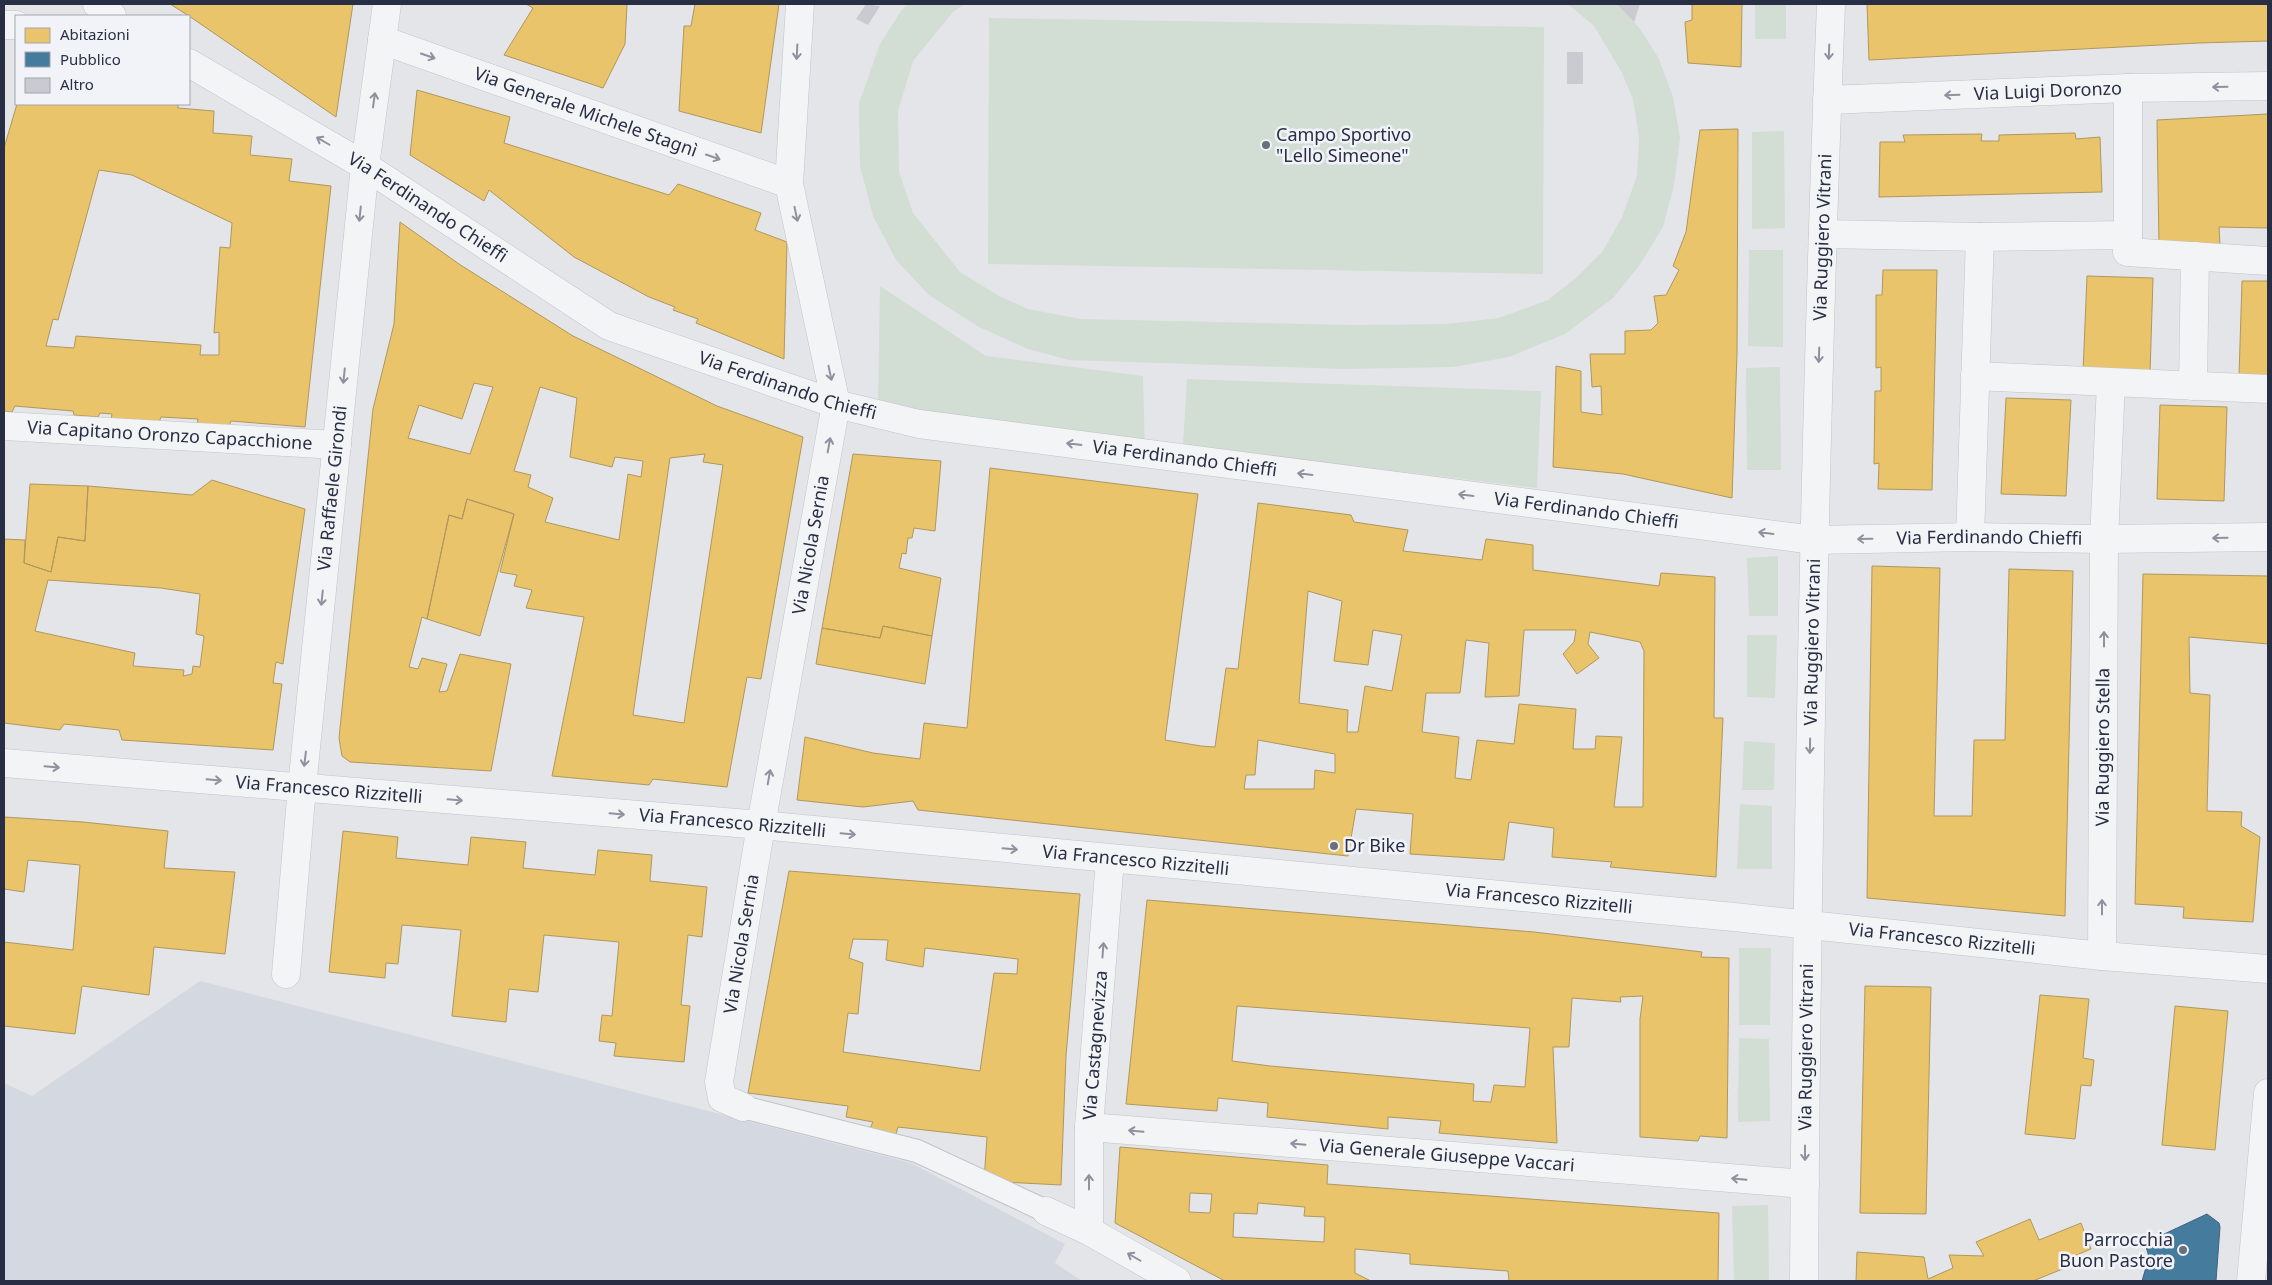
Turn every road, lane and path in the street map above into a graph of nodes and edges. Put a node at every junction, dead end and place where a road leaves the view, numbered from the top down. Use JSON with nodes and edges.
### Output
{"nodes":[{"id":1,"x":97,"y":4,"type":"edge"},
{"id":2,"x":387,"y":4,"type":"edge"},
{"id":3,"x":800,"y":4,"type":"edge"},
{"id":4,"x":1831,"y":4,"type":"edge"},
{"id":5,"x":111,"y":15,"type":"edge"},
{"id":6,"x":382,"y":40,"type":"junction"},
{"id":7,"x":190,"y":64,"type":"edge"},
{"id":8,"x":2268,"y":86,"type":"edge"},
{"id":9,"x":2128,"y":88,"type":"junction"},
{"id":10,"x":1827,"y":100,"type":"junction"},
{"id":11,"x":365,"y":166,"type":"junction"},
{"id":12,"x":789,"y":184,"type":"junction"},
{"id":13,"x":1823,"y":234,"type":"junction"},
{"id":14,"x":2128,"y":235,"type":"junction"},
{"id":15,"x":1980,"y":237,"type":"junction"},
{"id":16,"x":2195,"y":256,"type":"junction"},
{"id":17,"x":2268,"y":261,"type":"edge"},
{"id":18,"x":1975,"y":376,"type":"junction"},
{"id":19,"x":2112,"y":383,"type":"junction"},
{"id":20,"x":2193,"y":386,"type":"junction"},
{"id":21,"x":2268,"y":389,"type":"edge"},
{"id":22,"x":836,"y":404,"type":"junction"},
{"id":23,"x":4,"y":426,"type":"edge"},
{"id":24,"x":337,"y":445,"type":"junction"},
{"id":25,"x":1970,"y":536,"type":"junction"},
{"id":26,"x":2268,"y":537,"type":"edge"},
{"id":27,"x":2104,"y":539,"type":"junction"},
{"id":28,"x":1814,"y":540,"type":"junction"},
{"id":29,"x":4,"y":763,"type":"edge"},
{"id":30,"x":302,"y":787,"type":"junction"},
{"id":31,"x":761,"y":825,"type":"junction"},
{"id":32,"x":1110,"y":859,"type":"junction"},
{"id":33,"x":1806,"y":924,"type":"junction"},
{"id":34,"x":2102,"y":956,"type":"junction"},
{"id":35,"x":2268,"y":969,"type":"edge"},
{"id":36,"x":286,"y":974,"type":"dead end"},
{"id":37,"x":2268,"y":1093,"type":"edge"},
{"id":38,"x":743,"y":1107,"type":"joint"},
{"id":39,"x":1089,"y":1127,"type":"junction"},
{"id":40,"x":1805,"y":1184,"type":"junction"},
{"id":41,"x":1046,"y":1211,"type":"joint"},
{"id":42,"x":1089,"y":1231,"type":"junction"},
{"id":43,"x":1177,"y":1281,"type":"edge"},
{"id":44,"x":1804,"y":1281,"type":"edge"},
{"id":45,"x":2251,"y":1281,"type":"edge"}],
"edges":[{"from":1,"to":5,"type":"street"},
{"from":2,"to":6,"type":"street","name":"Via Raffaele Girondi"},
{"from":3,"to":12,"type":"street","one_way":true},
{"from":4,"to":10,"type":"street","name":"Via Ruggiero Vitrani","one_way":true},
{"from":11,"to":6,"type":"street","name":"Via Raffaele Girondi","one_way":true},
{"from":6,"to":12,"type":"street","name":"Via Generale Michele Stagnì","one_way":true},
{"from":11,"to":7,"type":"street","name":"Via Ferdinando Chieffi","one_way":true},
{"from":8,"to":9,"type":"street","name":"Via Luigi Doronzo","one_way":true},
{"from":9,"to":10,"type":"street","name":"Via Luigi Doronzo","one_way":true},
{"from":9,"to":14,"type":"street"},
{"from":10,"to":13,"type":"street","name":"Via Ruggiero Vitrani"},
{"from":11,"to":22,"type":"street","name":"Via Ferdinando Chieffi"},
{"from":11,"to":24,"type":"street","name":"Via Raffaele Girondi","one_way":true},
{"from":12,"to":22,"type":"street","one_way":true},
{"from":13,"to":15,"type":"street"},
{"from":13,"to":28,"type":"street","name":"Via Ruggiero Vitrani","one_way":true},
{"from":14,"to":15,"type":"street"},
{"from":14,"to":16,"type":"street"},
{"from":15,"to":18,"type":"street"},
{"from":16,"to":17,"type":"street"},
{"from":16,"to":20,"type":"street"},
{"from":18,"to":19,"type":"street"},
{"from":18,"to":25,"type":"street"},
{"from":19,"to":20,"type":"street"},
{"from":19,"to":27,"type":"street","name":"Via Ruggiero Stella"},
{"from":20,"to":21,"type":"street"},
{"from":28,"to":22,"type":"street","name":"Via Ferdinando Chieffi","one_way":true},
{"from":31,"to":22,"type":"street","name":"Via Nicola Sernia","one_way":true},
{"from":23,"to":24,"type":"street","name":"Via Capitano Oronzo Capacchione"},
{"from":24,"to":30,"type":"street","name":"Via Raffaele Girondi","one_way":true},
{"from":25,"to":27,"type":"street","name":"Via Ferdinando Chieffi"},
{"from":25,"to":28,"type":"street","name":"Via Ferdinando Chieffi","one_way":true},
{"from":26,"to":27,"type":"street","name":"Via Ferdinando Chieffi","one_way":true},
{"from":34,"to":27,"type":"street","name":"Via Ruggiero Stella","one_way":true},
{"from":28,"to":33,"type":"street","name":"Via Ruggiero Vitrani","one_way":true},
{"from":29,"to":30,"type":"street","name":"Via Francesco Rizzitelli","one_way":true},
{"from":30,"to":31,"type":"street","name":"Via Francesco Rizzitelli","one_way":true},
{"from":30,"to":36,"type":"street","name":"Via Raffaele Girondi"},
{"from":31,"to":32,"type":"street","name":"Via Francesco Rizzitelli","one_way":true},
{"from":31,"to":38,"type":"street","name":"Via Nicola Sernia"},
{"from":32,"to":33,"type":"street","name":"Via Francesco Rizzitelli"},
{"from":39,"to":32,"type":"street","name":"Via Castagnevizza","one_way":true},
{"from":33,"to":34,"type":"street","name":"Via Francesco Rizzitelli"},
{"from":33,"to":40,"type":"street","name":"Via Ruggiero Vitrani","one_way":true},
{"from":34,"to":35,"type":"street","name":"Via Francesco Rizzitelli"},
{"from":37,"to":45,"type":"street"},
{"from":38,"to":41,"type":"lane","name":"Via Nicola Sernia"},
{"from":40,"to":39,"type":"street","name":"Via Generale Giuseppe Vaccari","one_way":true},
{"from":42,"to":39,"type":"street","name":"Via Castagnevizza","one_way":true},
{"from":40,"to":44,"type":"street","name":"Via Ruggiero Vitrani"},
{"from":41,"to":42,"type":"street","name":"Via Nicola Sernia"},
{"from":43,"to":42,"type":"street","name":"Via Nicola Sernia","one_way":true}]}
